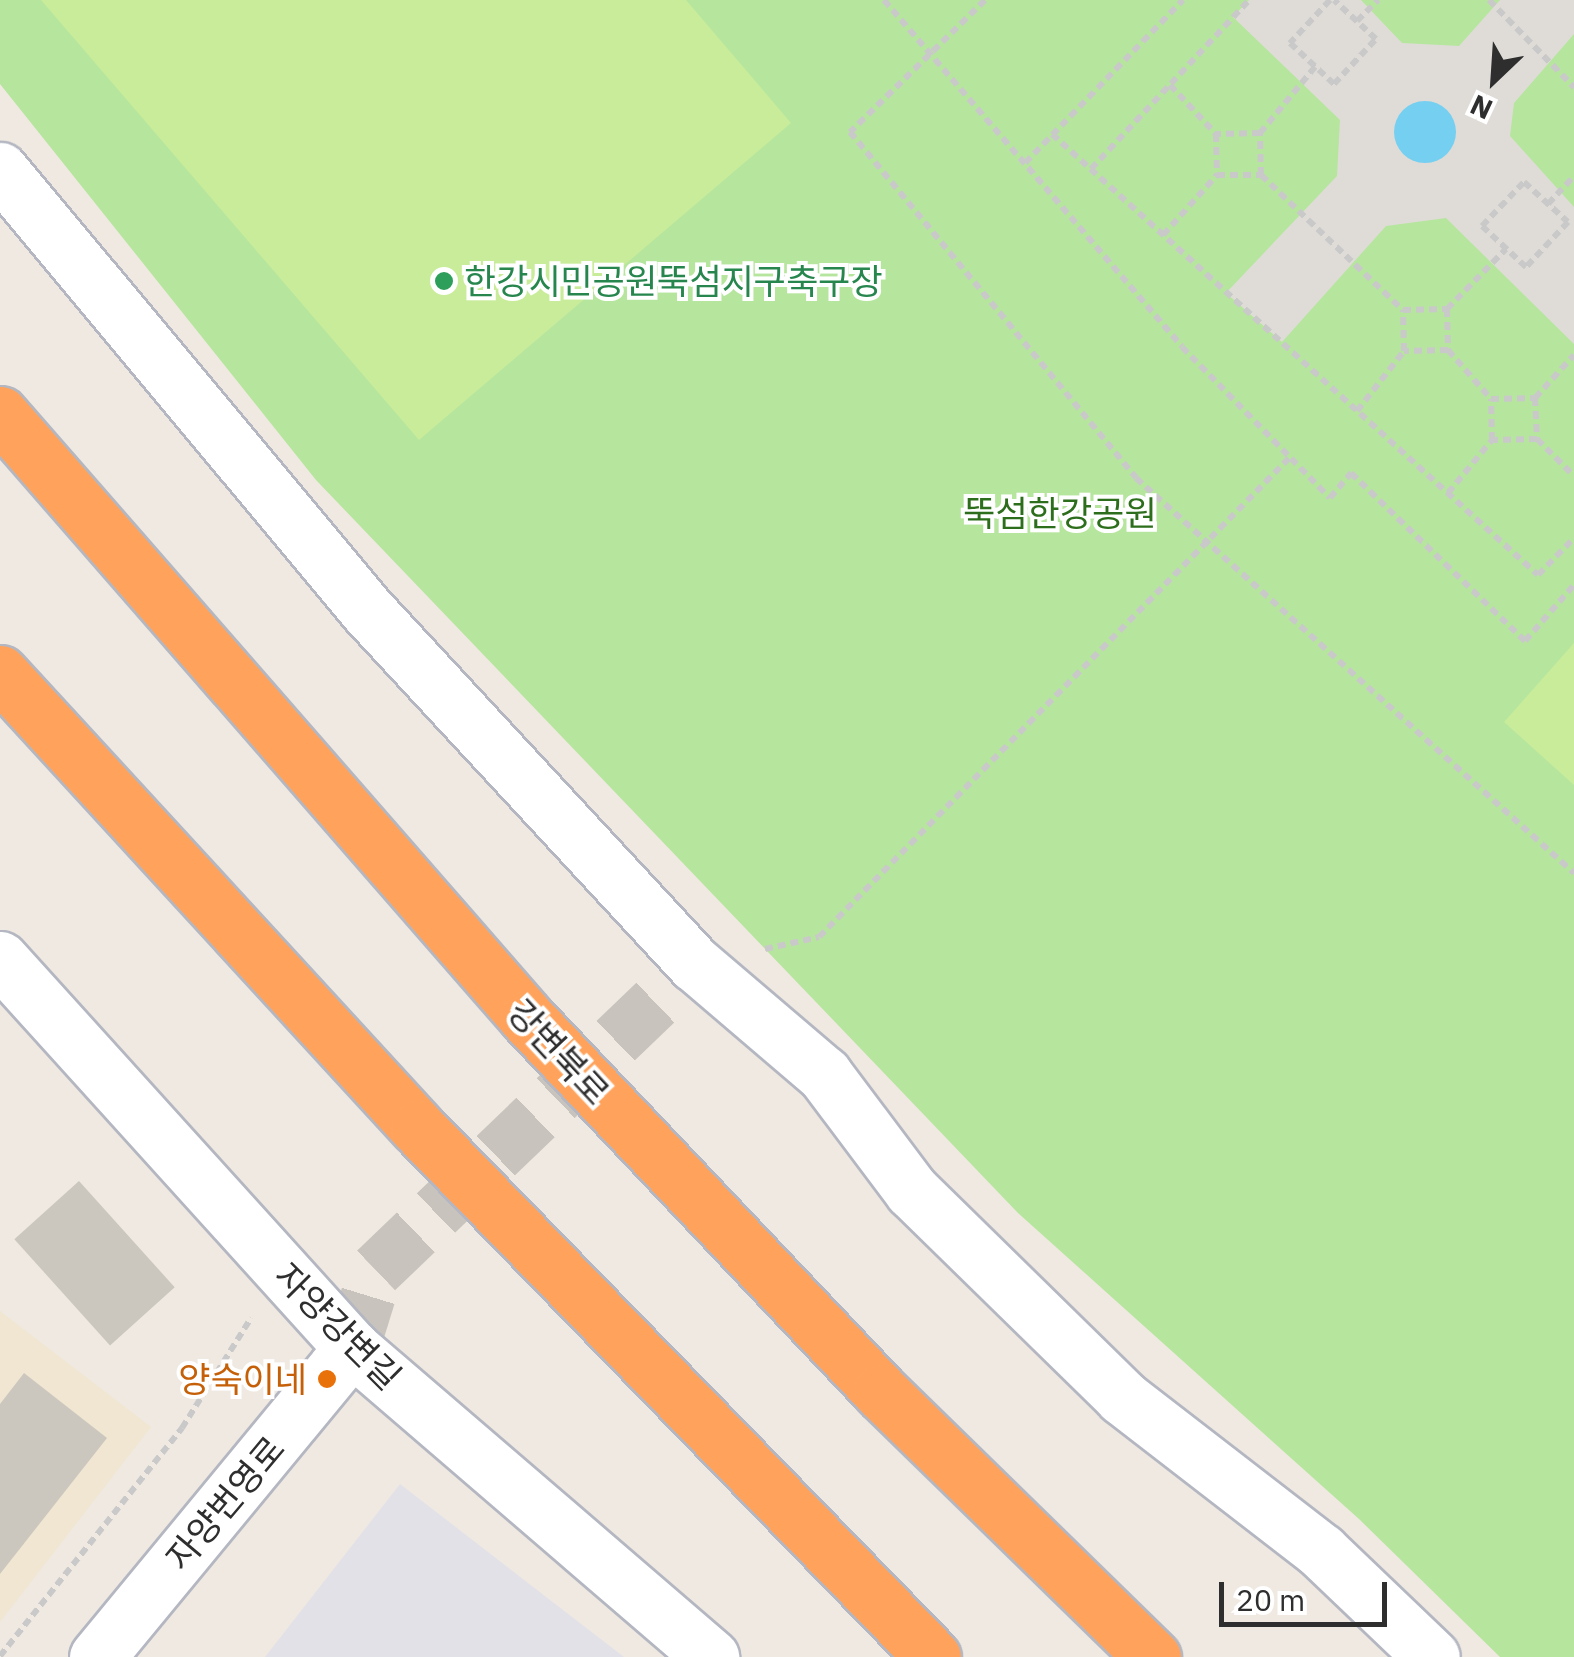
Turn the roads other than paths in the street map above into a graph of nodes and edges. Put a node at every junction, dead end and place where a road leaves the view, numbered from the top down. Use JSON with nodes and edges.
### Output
{"nodes":[{"id":1,"x":0,"y":170,"type":"edge"},
{"id":2,"x":0,"y":414,"type":"edge"},
{"id":3,"x":0,"y":674,"type":"edge"},
{"id":4,"x":0,"y":959,"type":"edge"},
{"id":5,"x":352,"y":1348,"type":"junction"},
{"id":6,"x":97,"y":1657,"type":"edge"},
{"id":7,"x":712,"y":1657,"type":"edge"},
{"id":8,"x":933,"y":1657,"type":"edge"},
{"id":9,"x":1153,"y":1657,"type":"edge"},
{"id":10,"x":1432,"y":1657,"type":"edge"}],
"edges":[{"from":1,"to":10,"type":"street"},
{"from":2,"to":9,"type":"highway","name":"강변북로"},
{"from":3,"to":8,"type":"highway"},
{"from":4,"to":5,"type":"street","name":"자양강변길"},
{"from":5,"to":6,"type":"street","name":"자양번영로"},
{"from":5,"to":7,"type":"street","name":"자양강변길"}]}
